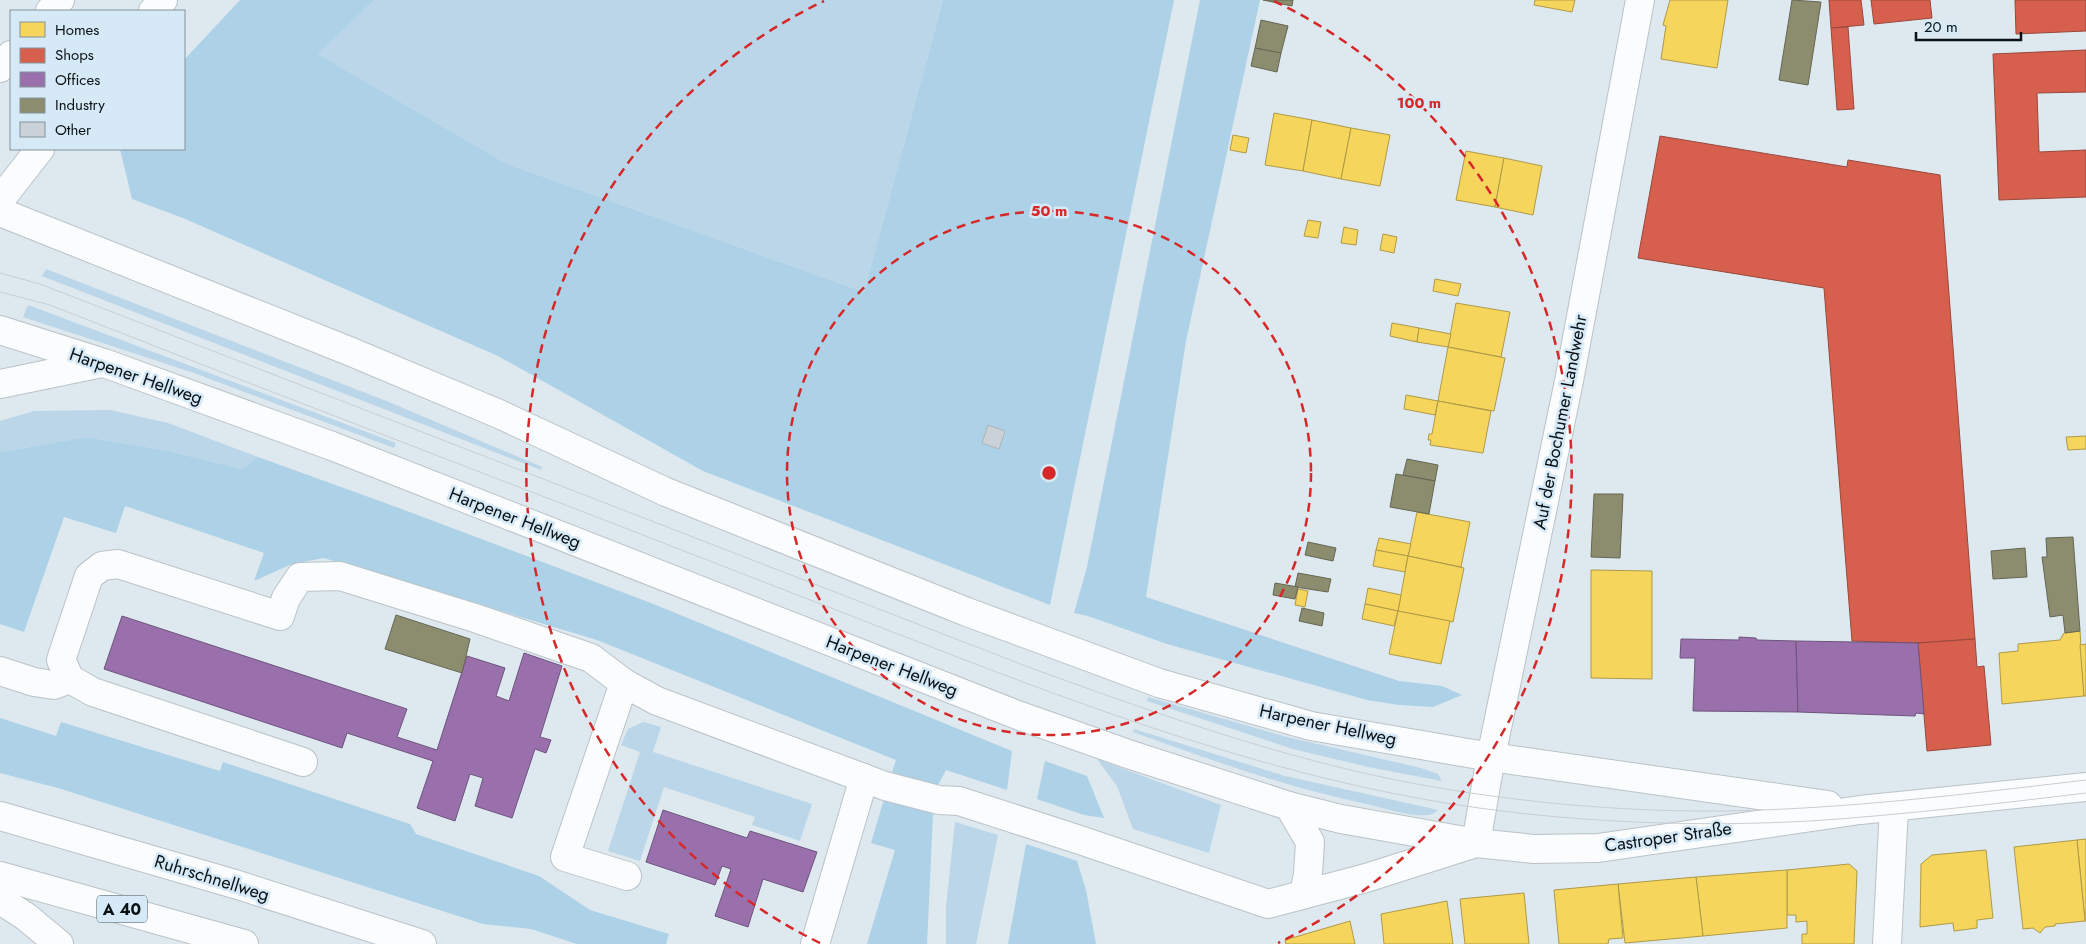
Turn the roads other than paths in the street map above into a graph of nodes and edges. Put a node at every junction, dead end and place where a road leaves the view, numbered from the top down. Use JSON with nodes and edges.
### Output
{"nodes":[{"id":1,"x":60,"y":0,"type":"edge"},
{"id":2,"x":163,"y":0,"type":"edge"},
{"id":3,"x":1640,"y":0,"type":"edge"},
{"id":4,"x":51,"y":10,"type":"edge"},
{"id":5,"x":154,"y":10,"type":"edge"},
{"id":6,"x":10,"y":56,"type":"edge"},
{"id":7,"x":0,"y":68,"type":"edge"},
{"id":8,"x":39,"y":150,"type":"edge"},
{"id":9,"x":0,"y":200,"type":"edge"},
{"id":10,"x":0,"y":212,"type":"edge"},
{"id":11,"x":0,"y":330,"type":"edge"},
{"id":12,"x":104,"y":363,"type":"junction"},
{"id":13,"x":0,"y":384,"type":"edge"},
{"id":14,"x":0,"y":671,"type":"edge"},
{"id":15,"x":70,"y":680,"type":"junction"},
{"id":16,"x":624,"y":683,"type":"junction"},
{"id":17,"x":1491,"y":757,"type":"junction"},
{"id":18,"x":303,"y":762,"type":"dead end"},
{"id":19,"x":874,"y":782,"type":"junction"},
{"id":20,"x":2086,"y":787,"type":"edge"},
{"id":21,"x":1289,"y":806,"type":"junction"},
{"id":22,"x":1894,"y":808,"type":"junction"},
{"id":23,"x":1860,"y":810,"type":"junction"},
{"id":24,"x":0,"y":816,"type":"edge"},
{"id":25,"x":1476,"y":843,"type":"junction"},
{"id":26,"x":0,"y":876,"type":"edge"},
{"id":27,"x":627,"y":876,"type":"dead end"},
{"id":28,"x":1304,"y":894,"type":"junction"},
{"id":29,"x":0,"y":900,"type":"edge"},
{"id":30,"x":59,"y":944,"type":"edge"},
{"id":31,"x":244,"y":944,"type":"edge"},
{"id":32,"x":422,"y":944,"type":"edge"},
{"id":33,"x":815,"y":944,"type":"edge"},
{"id":34,"x":1887,"y":944,"type":"edge"}],
"edges":[{"from":1,"to":4,"type":"main road"},
{"from":2,"to":5,"type":"main road"},
{"from":3,"to":17,"type":"main road","name":"Auf der Bochumer Landwehr"},
{"from":6,"to":7,"type":"main road"},
{"from":8,"to":9,"type":"main road"},
{"from":10,"to":17,"type":"main road","name":"Harpener Hellweg"},
{"from":11,"to":12,"type":"main road","name":"Harpener Hellweg"},
{"from":12,"to":13,"type":"main road"},
{"from":12,"to":21,"type":"main road","name":"Harpener Hellweg"},
{"from":14,"to":15,"type":"main road"},
{"from":15,"to":16,"type":"main road"},
{"from":15,"to":18,"type":"main road"},
{"from":16,"to":19,"type":"main road"},
{"from":16,"to":27,"type":"main road"},
{"from":17,"to":23,"type":"main road","name":"Castroper Straße"},
{"from":17,"to":25,"type":"main road","name":"Auf der Bochumer Landwehr"},
{"from":19,"to":28,"type":"main road"},
{"from":19,"to":33,"type":"main road"},
{"from":20,"to":22,"type":"main road","name":"Castroper Straße"},
{"from":21,"to":25,"type":"main road","name":"Castroper Straße"},
{"from":21,"to":28,"type":"main road"},
{"from":22,"to":23,"type":"main road","name":"Castroper Straße"},
{"from":22,"to":34,"type":"main road"},
{"from":23,"to":25,"type":"main road","name":"Castroper Straße"},
{"from":24,"to":32,"type":"main road","name":"Ruhrschnellweg"},
{"from":25,"to":28,"type":"main road","name":"Castroper Straße"},
{"from":26,"to":31,"type":"main road","number":"A 40"},
{"from":29,"to":30,"type":"main road"}]}
